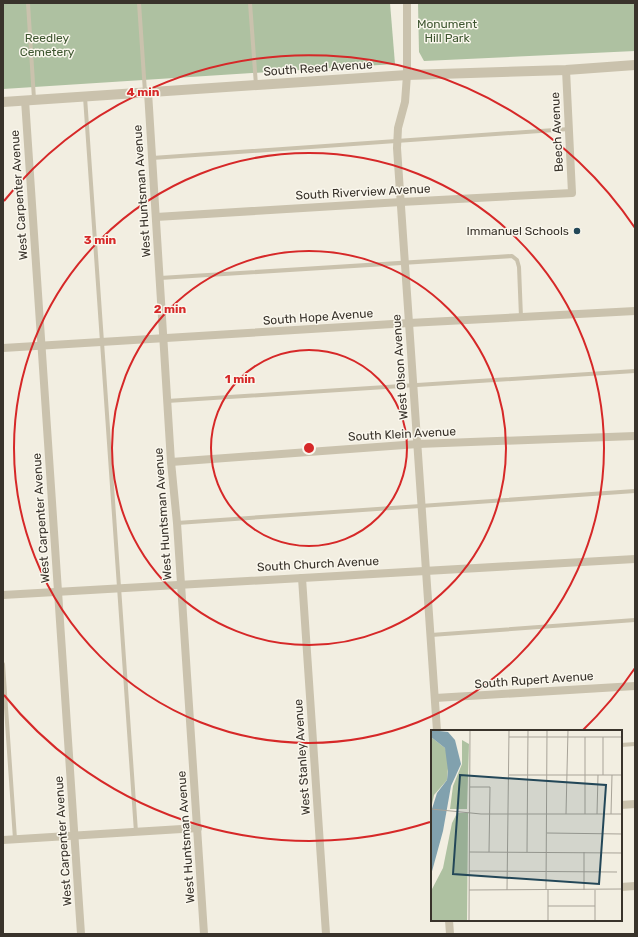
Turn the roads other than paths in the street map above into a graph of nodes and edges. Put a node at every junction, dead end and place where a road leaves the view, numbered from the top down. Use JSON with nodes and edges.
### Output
{"nodes":[{"id":1,"x":28,"y":3,"type":"edge"},
{"id":2,"x":139,"y":3,"type":"edge"},
{"id":3,"x":250,"y":3,"type":"edge"},
{"id":4,"x":406,"y":3,"type":"edge"},
{"id":5,"x":635,"y":65,"type":"edge"},
{"id":6,"x":566,"y":70,"type":"junction"},
{"id":7,"x":407,"y":75,"type":"junction"},
{"id":8,"x":256,"y":85,"type":"junction"},
{"id":9,"x":146,"y":92,"type":"junction"},
{"id":10,"x":85,"y":96,"type":"junction"},
{"id":11,"x":29,"y":100,"type":"junction"},
{"id":12,"x":3,"y":102,"type":"edge"},
{"id":13,"x":569,"y":129,"type":"junction"},
{"id":14,"x":397,"y":140,"type":"junction"},
{"id":15,"x":152,"y":158,"type":"junction"},
{"id":16,"x":572,"y":193,"type":"joint"},
{"id":17,"x":401,"y":202,"type":"junction"},
{"id":18,"x":156,"y":217,"type":"junction"},
{"id":19,"x":405,"y":262,"type":"junction"},
{"id":20,"x":160,"y":278,"type":"junction"},
{"id":21,"x":635,"y":311,"type":"edge"},
{"id":22,"x":521,"y":317,"type":"junction"},
{"id":23,"x":409,"y":323,"type":"junction"},
{"id":24,"x":164,"y":338,"type":"junction"},
{"id":25,"x":101,"y":342,"type":"junction"},
{"id":26,"x":42,"y":345,"type":"junction"},
{"id":27,"x":3,"y":348,"type":"edge"},
{"id":28,"x":635,"y":371,"type":"edge"},
{"id":29,"x":413,"y":385,"type":"junction"},
{"id":30,"x":167,"y":401,"type":"junction"},
{"id":31,"x":635,"y":436,"type":"edge"},
{"id":32,"x":418,"y":444,"type":"junction"},
{"id":33,"x":171,"y":462,"type":"junction"},
{"id":34,"x":635,"y":491,"type":"edge"},
{"id":35,"x":422,"y":507,"type":"junction"},
{"id":36,"x":177,"y":522,"type":"junction"},
{"id":37,"x":635,"y":559,"type":"edge"},
{"id":38,"x":426,"y":570,"type":"junction"},
{"id":39,"x":302,"y":578,"type":"junction"},
{"id":40,"x":181,"y":584,"type":"junction"},
{"id":41,"x":119,"y":588,"type":"junction"},
{"id":42,"x":58,"y":591,"type":"junction"},
{"id":43,"x":3,"y":595,"type":"edge"},
{"id":44,"x":635,"y":620,"type":"edge"},
{"id":45,"x":431,"y":635,"type":"junction"},
{"id":46,"x":3,"y":664,"type":"edge"},
{"id":47,"x":635,"y":686,"type":"edge"},
{"id":48,"x":435,"y":698,"type":"junction"},
{"id":49,"x":437,"y":730,"type":"edge"},
{"id":50,"x":635,"y":744,"type":"edge"},
{"id":51,"x":622,"y":745,"type":"edge"},
{"id":52,"x":635,"y":804,"type":"edge"},
{"id":53,"x":622,"y":805,"type":"edge"},
{"id":54,"x":198,"y":828,"type":"junction"},
{"id":55,"x":136,"y":833,"type":"junction"},
{"id":56,"x":75,"y":836,"type":"junction"},
{"id":57,"x":15,"y":839,"type":"junction"},
{"id":58,"x":3,"y":840,"type":"edge"},
{"id":59,"x":622,"y":886,"type":"edge"},
{"id":60,"x":635,"y":886,"type":"edge"},
{"id":61,"x":449,"y":921,"type":"edge"},
{"id":62,"x":81,"y":934,"type":"edge"},
{"id":63,"x":204,"y":934,"type":"edge"},
{"id":64,"x":326,"y":934,"type":"edge"},
{"id":65,"x":450,"y":934,"type":"edge"}],
"edges":[{"from":1,"to":11,"type":"lane"},
{"from":2,"to":9,"type":"lane"},
{"from":3,"to":8,"type":"lane"},
{"from":4,"to":7,"type":"street","name":"West Olson Avenue"},
{"from":5,"to":6,"type":"street","name":"South Reed Avenue"},
{"from":6,"to":7,"type":"street","name":"South Reed Avenue"},
{"from":6,"to":13,"type":"street","name":"Beech Avenue"},
{"from":7,"to":8,"type":"street","name":"South Reed Avenue"},
{"from":7,"to":14,"type":"street","name":"West Olson Avenue"},
{"from":8,"to":9,"type":"street","name":"South Reed Avenue"},
{"from":9,"to":10,"type":"street","name":"South Reed Avenue"},
{"from":9,"to":15,"type":"street","name":"West Huntsman Avenue"},
{"from":10,"to":11,"type":"street","name":"South Reed Avenue"},
{"from":10,"to":25,"type":"lane"},
{"from":11,"to":12,"type":"street","name":"South Reed Avenue"},
{"from":11,"to":26,"type":"street","name":"West Carpenter Avenue"},
{"from":13,"to":14,"type":"lane"},
{"from":13,"to":16,"type":"street","name":"Beech Avenue"},
{"from":14,"to":15,"type":"lane"},
{"from":14,"to":17,"type":"street","name":"West Olson Avenue"},
{"from":15,"to":18,"type":"street","name":"West Huntsman Avenue"},
{"from":16,"to":17,"type":"street","name":"South Riverview Avenue"},
{"from":17,"to":18,"type":"street","name":"South Riverview Avenue"},
{"from":17,"to":19,"type":"street","name":"West Olson Avenue"},
{"from":18,"to":20,"type":"street","name":"West Huntsman Avenue"},
{"from":19,"to":20,"type":"lane"},
{"from":19,"to":22,"type":"lane"},
{"from":19,"to":23,"type":"street","name":"West Olson Avenue"},
{"from":20,"to":24,"type":"street","name":"West Huntsman Avenue"},
{"from":21,"to":22,"type":"street","name":"South Hope Avenue"},
{"from":22,"to":23,"type":"street","name":"South Hope Avenue"},
{"from":23,"to":24,"type":"street","name":"South Hope Avenue"},
{"from":23,"to":29,"type":"street","name":"West Olson Avenue"},
{"from":24,"to":25,"type":"street","name":"South Hope Avenue"},
{"from":24,"to":30,"type":"street","name":"West Huntsman Avenue"},
{"from":25,"to":26,"type":"street","name":"South Hope Avenue"},
{"from":25,"to":41,"type":"lane"},
{"from":26,"to":27,"type":"street","name":"South Hope Avenue"},
{"from":26,"to":42,"type":"street","name":"West Carpenter Avenue"},
{"from":28,"to":29,"type":"lane"},
{"from":29,"to":30,"type":"lane"},
{"from":29,"to":32,"type":"street","name":"West Olson Avenue"},
{"from":30,"to":33,"type":"street","name":"West Huntsman Avenue"},
{"from":31,"to":32,"type":"street","name":"South Klein Avenue"},
{"from":32,"to":33,"type":"street","name":"South Klein Avenue"},
{"from":32,"to":35,"type":"street","name":"West Olson Avenue"},
{"from":33,"to":36,"type":"street","name":"West Huntsman Avenue"},
{"from":34,"to":35,"type":"lane"},
{"from":35,"to":36,"type":"lane"},
{"from":35,"to":38,"type":"street","name":"West Olson Avenue"},
{"from":36,"to":40,"type":"street","name":"West Huntsman Avenue"},
{"from":37,"to":38,"type":"street","name":"South Church Avenue"},
{"from":38,"to":39,"type":"street","name":"South Church Avenue"},
{"from":38,"to":45,"type":"street","name":"West Olson Avenue"},
{"from":39,"to":40,"type":"street","name":"South Church Avenue"},
{"from":39,"to":64,"type":"street","name":"West Stanley Avenue"},
{"from":40,"to":41,"type":"street","name":"South Church Avenue"},
{"from":40,"to":54,"type":"street","name":"West Huntsman Avenue"},
{"from":41,"to":42,"type":"street","name":"South Church Avenue"},
{"from":41,"to":55,"type":"lane"},
{"from":42,"to":43,"type":"street","name":"South Church Avenue"},
{"from":42,"to":56,"type":"street","name":"West Carpenter Avenue"},
{"from":44,"to":45,"type":"lane"},
{"from":45,"to":48,"type":"street","name":"West Olson Avenue"},
{"from":46,"to":57,"type":"lane"},
{"from":47,"to":48,"type":"street","name":"South Rupert Avenue"},
{"from":48,"to":49,"type":"street","name":"West Olson Avenue"},
{"from":50,"to":51,"type":"lane"},
{"from":52,"to":53,"type":"street"},
{"from":54,"to":55,"type":"street"},
{"from":54,"to":63,"type":"street","name":"West Huntsman Avenue"},
{"from":55,"to":56,"type":"street"},
{"from":56,"to":57,"type":"street"},
{"from":56,"to":62,"type":"street","name":"West Carpenter Avenue"},
{"from":57,"to":58,"type":"street"},
{"from":59,"to":60,"type":"street"},
{"from":61,"to":65,"type":"street"}]}
